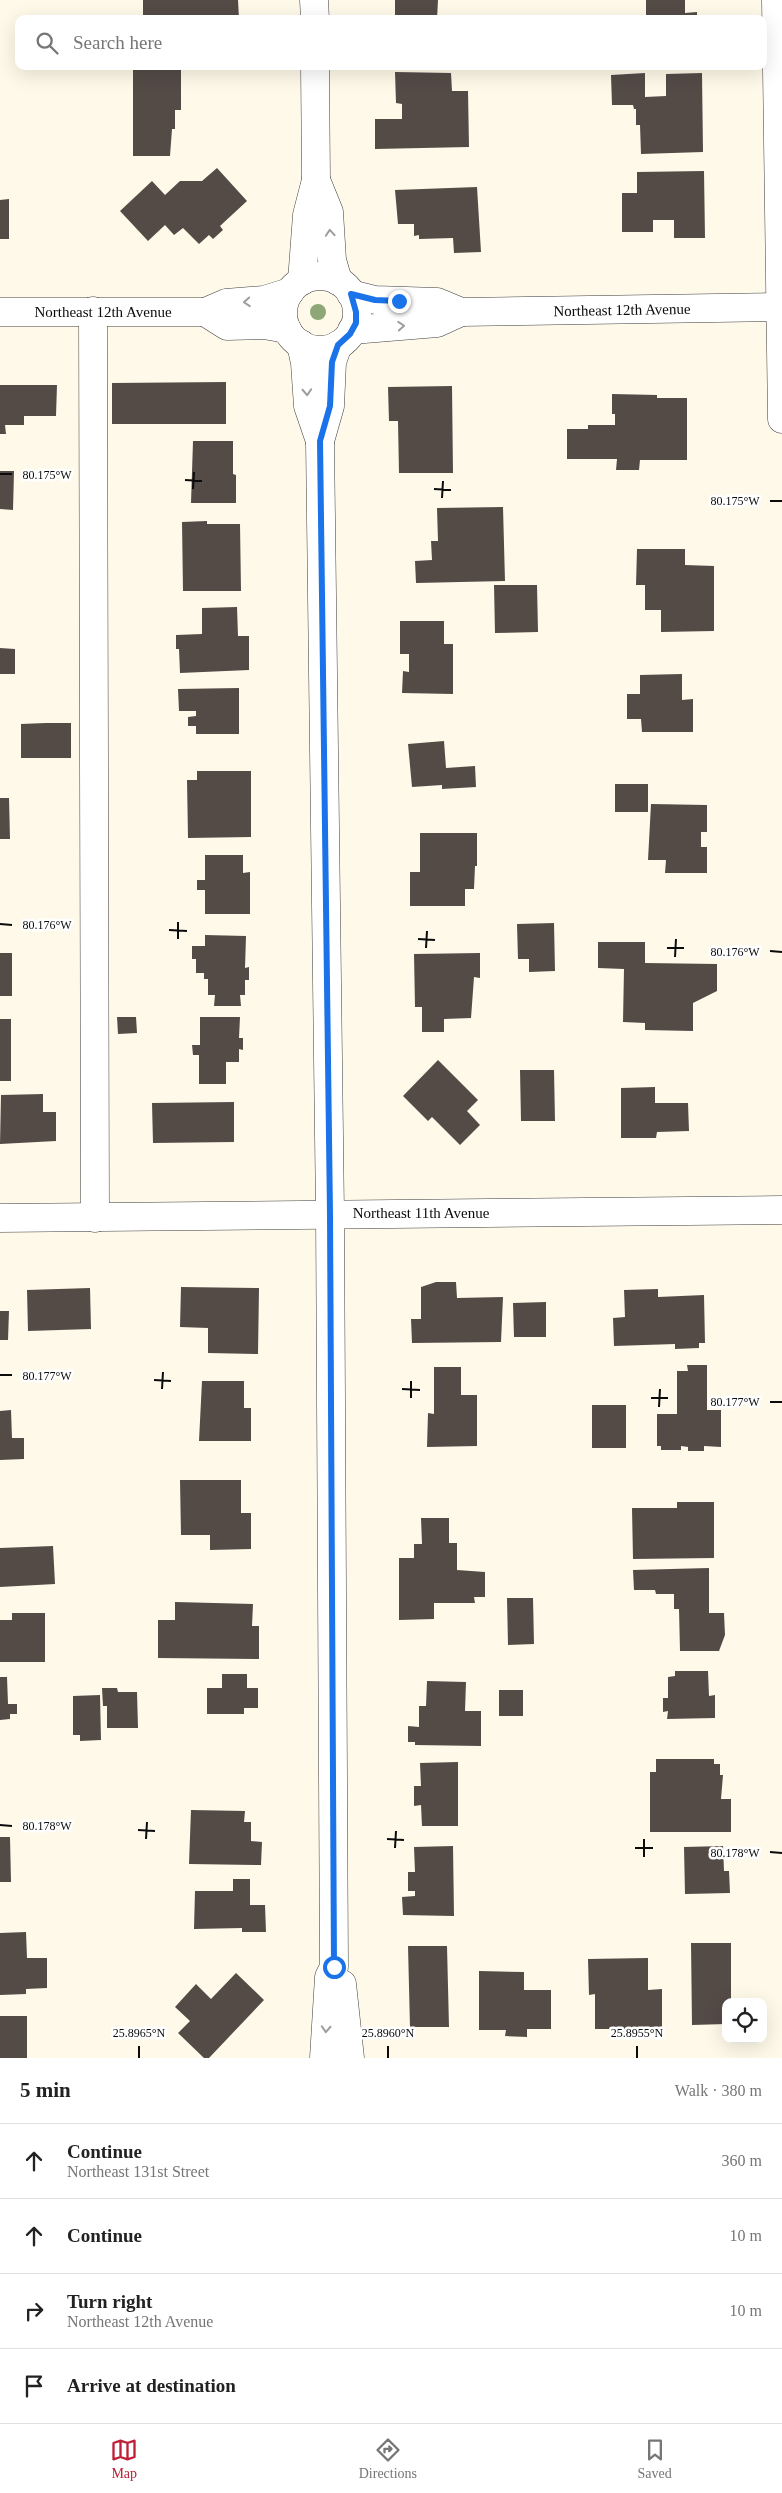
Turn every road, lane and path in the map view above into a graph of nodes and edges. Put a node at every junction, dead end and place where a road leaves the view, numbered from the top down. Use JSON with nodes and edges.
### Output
{"nodes":[{"id":1,"x":314,"y":0,"type":"edge"},
{"id":2,"x":776,"y":0,"type":"edge"},
{"id":3,"x":314,"y":15,"type":"edge"},
{"id":4,"x":315,"y":70,"type":"edge"},
{"id":5,"x":316,"y":180,"type":"junction"},
{"id":6,"x":296,"y":287,"type":"junction"},
{"id":7,"x":344,"y":288,"type":"junction"},
{"id":8,"x":782,"y":308,"type":"edge"},
{"id":9,"x":93,"y":311,"type":"junction"},
{"id":10,"x":0,"y":312,"type":"edge"},
{"id":11,"x":205,"y":312,"type":"junction"},
{"id":12,"x":461,"y":312,"type":"junction"},
{"id":13,"x":294,"y":337,"type":"junction"},
{"id":14,"x":345,"y":338,"type":"junction"},
{"id":15,"x":782,"y":419,"type":"edge"},
{"id":16,"x":320,"y":441,"type":"junction"},
{"id":17,"x":782,"y":1210,"type":"edge"},
{"id":18,"x":330,"y":1214,"type":"junction"},
{"id":19,"x":0,"y":1218,"type":"edge"},
{"id":20,"x":95,"y":1218,"type":"junction"},
{"id":21,"x":334,"y":1967,"type":"junction"},
{"id":22,"x":324,"y":2058,"type":"edge"},
{"id":23,"x":350,"y":2058,"type":"edge"}],
"edges":[{"from":1,"to":3,"type":"street"},
{"from":2,"to":8,"type":"street"},
{"from":4,"to":5,"type":"street"},
{"from":5,"to":6,"type":"street"},
{"from":7,"to":5,"type":"street","one_way":true},
{"from":6,"to":7,"type":"street"},
{"from":6,"to":11,"type":"street","name":"Northeast 12th Avenue","one_way":true},
{"from":6,"to":13,"type":"street"},
{"from":7,"to":12,"type":"street","name":"Northeast 12th Avenue"},
{"from":7,"to":14,"type":"street"},
{"from":8,"to":12,"type":"street","name":"Northeast 12th Avenue"},
{"from":8,"to":15,"type":"street"},
{"from":9,"to":10,"type":"street","name":"Northeast 12th Avenue"},
{"from":9,"to":11,"type":"street","name":"Northeast 12th Avenue"},
{"from":9,"to":20,"type":"street"},
{"from":11,"to":13,"type":"street"},
{"from":14,"to":12,"type":"street","name":"Northeast 12th Avenue","one_way":true},
{"from":13,"to":14,"type":"street"},
{"from":13,"to":16,"type":"street","one_way":true},
{"from":14,"to":16,"type":"street"},
{"from":16,"to":18,"type":"street"},
{"from":17,"to":18,"type":"street","name":"Northeast 11th Avenue"},
{"from":18,"to":20,"type":"street","name":"Northeast 11th Avenue"},
{"from":18,"to":21,"type":"street"},
{"from":19,"to":20,"type":"street","name":"Northeast 11th Avenue"},
{"from":21,"to":22,"type":"street","one_way":true},
{"from":21,"to":23,"type":"street"}]}
